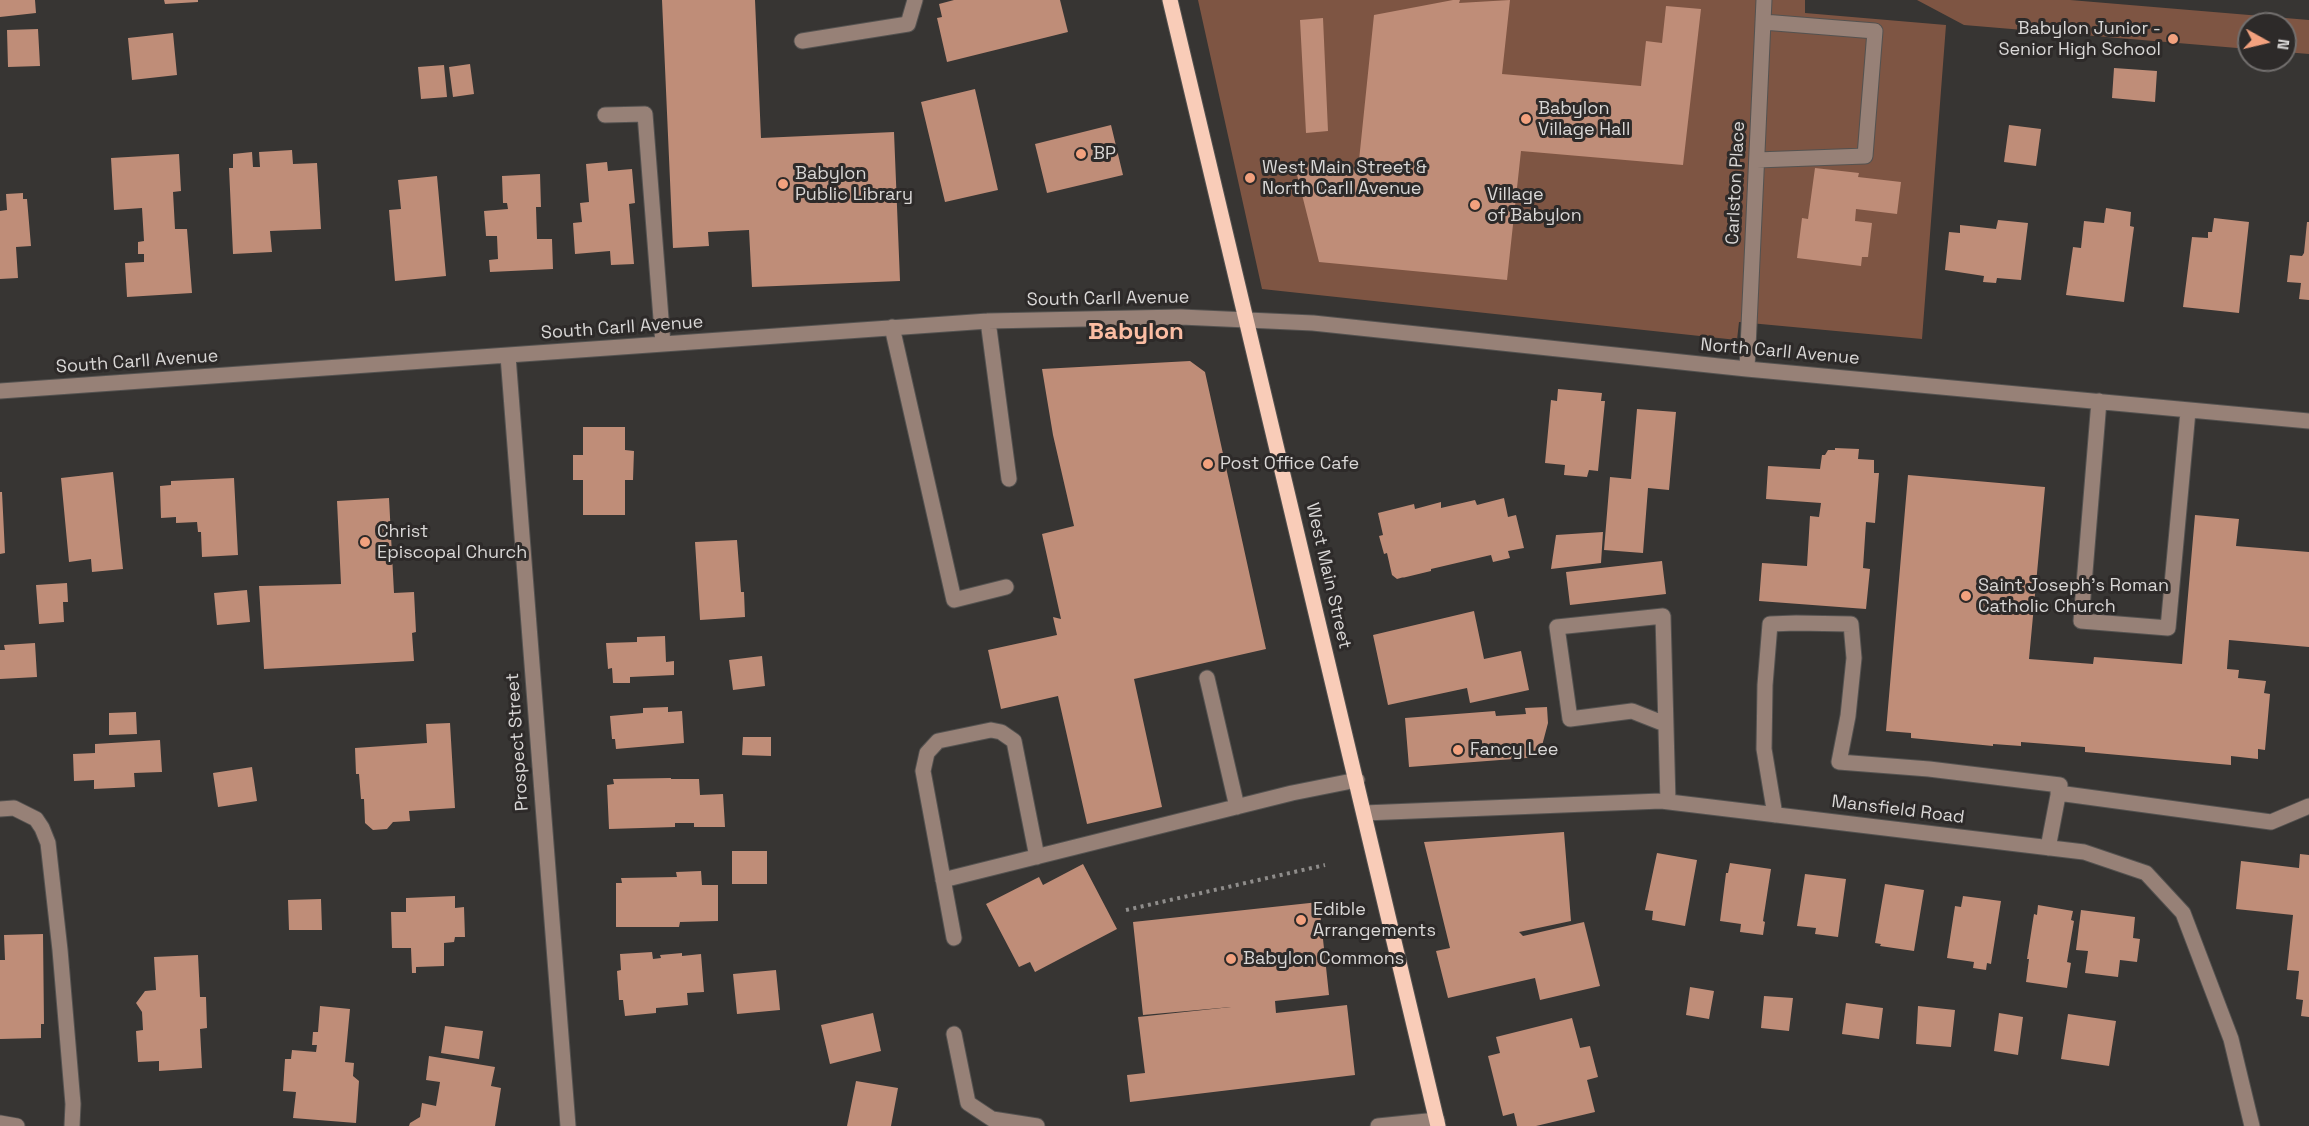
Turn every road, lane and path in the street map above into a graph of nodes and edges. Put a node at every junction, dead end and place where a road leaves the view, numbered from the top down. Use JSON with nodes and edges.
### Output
{"nodes":[{"id":1,"x":915,"y":0,"type":"edge"},
{"id":2,"x":1170,"y":0,"type":"edge"},
{"id":3,"x":1764,"y":0,"type":"edge"},
{"id":4,"x":1763,"y":22,"type":"junction"},
{"id":5,"x":802,"y":41,"type":"dead end"},
{"id":6,"x":605,"y":115,"type":"dead end"},
{"id":7,"x":1757,"y":160,"type":"junction"},
{"id":8,"x":1247,"y":320,"type":"junction"},
{"id":9,"x":988,"y":321,"type":"junction"},
{"id":10,"x":892,"y":327,"type":"junction"},
{"id":11,"x":663,"y":344,"type":"junction"},
{"id":12,"x":508,"y":356,"type":"junction"},
{"id":13,"x":1747,"y":369,"type":"junction"},
{"id":14,"x":0,"y":391,"type":"edge"},
{"id":15,"x":2099,"y":401,"type":"junction"},
{"id":16,"x":2188,"y":411,"type":"junction"},
{"id":17,"x":2309,"y":421,"type":"edge"},
{"id":18,"x":1009,"y":479,"type":"dead end"},
{"id":19,"x":1006,"y":587,"type":"dead end"},
{"id":20,"x":1207,"y":678,"type":"dead end"},
{"id":21,"x":1665,"y":724,"type":"junction"},
{"id":22,"x":1357,"y":780,"type":"junction"},
{"id":23,"x":2058,"y":793,"type":"junction"},
{"id":24,"x":1668,"y":802,"type":"junction"},
{"id":25,"x":2309,"y":806,"type":"edge"},
{"id":26,"x":1237,"y":807,"type":"junction"},
{"id":27,"x":0,"y":809,"type":"edge"},
{"id":28,"x":1364,"y":813,"type":"junction"},
{"id":29,"x":1775,"y":815,"type":"junction"},
{"id":30,"x":2048,"y":848,"type":"junction"},
{"id":31,"x":1037,"y":857,"type":"junction"},
{"id":32,"x":1325,"y":865,"type":"dead end"},
{"id":33,"x":943,"y":880,"type":"junction"},
{"id":34,"x":1126,"y":910,"type":"dead end"},
{"id":35,"x":954,"y":938,"type":"dead end"},
{"id":36,"x":954,"y":1034,"type":"dead end"},
{"id":37,"x":0,"y":1123,"type":"edge"},
{"id":38,"x":1438,"y":1123,"type":"edge"},
{"id":39,"x":17,"y":1126,"type":"edge"},
{"id":40,"x":72,"y":1126,"type":"edge"},
{"id":41,"x":568,"y":1126,"type":"edge"},
{"id":42,"x":1037,"y":1126,"type":"edge"},
{"id":43,"x":1378,"y":1126,"type":"edge"},
{"id":44,"x":2252,"y":1126,"type":"edge"}],
"edges":[{"from":1,"to":5,"type":"street"},
{"from":2,"to":8,"type":"main road","name":"West Main Street"},
{"from":3,"to":4,"type":"street","name":"Carlston Place"},
{"from":4,"to":7,"type":"street","name":"Carlston Place"},
{"from":4,"to":7,"type":"street"},
{"from":6,"to":11,"type":"street"},
{"from":7,"to":13,"type":"street","name":"Carlston Place"},
{"from":8,"to":9,"type":"street","name":"South Carll Avenue"},
{"from":8,"to":13,"type":"street","name":"North Carll Avenue"},
{"from":8,"to":22,"type":"main road","name":"West Main Street"},
{"from":9,"to":10,"type":"street","name":"South Carll Avenue"},
{"from":9,"to":18,"type":"street"},
{"from":10,"to":11,"type":"street","name":"South Carll Avenue"},
{"from":10,"to":19,"type":"street"},
{"from":11,"to":12,"type":"street","name":"South Carll Avenue"},
{"from":12,"to":14,"type":"street","name":"South Carll Avenue"},
{"from":12,"to":41,"type":"street","name":"Prospect Street"},
{"from":13,"to":15,"type":"street","name":"North Carll Avenue"},
{"from":15,"to":16,"type":"street","name":"North Carll Avenue"},
{"from":15,"to":16,"type":"street"},
{"from":16,"to":17,"type":"street","name":"North Carll Avenue"},
{"from":20,"to":26,"type":"street"},
{"from":21,"to":21,"type":"street"},
{"from":21,"to":24,"type":"street"},
{"from":22,"to":26,"type":"street"},
{"from":22,"to":28,"type":"main road","name":"West Main Street"},
{"from":23,"to":25,"type":"street"},
{"from":23,"to":29,"type":"street"},
{"from":23,"to":30,"type":"street"},
{"from":24,"to":28,"type":"street","name":"Mansfield Road"},
{"from":24,"to":29,"type":"street","name":"Mansfield Road"},
{"from":26,"to":31,"type":"street"},
{"from":27,"to":40,"type":"street"},
{"from":28,"to":38,"type":"main road","name":"West Main Street"},
{"from":29,"to":30,"type":"street","name":"Mansfield Road"},
{"from":30,"to":44,"type":"street","name":"Mansfield Road"},
{"from":31,"to":33,"type":"street"},
{"from":31,"to":33,"type":"street"},
{"from":32,"to":34,"type":"path"},
{"from":33,"to":35,"type":"street"},
{"from":36,"to":42,"type":"street"},
{"from":37,"to":39,"type":"street"},
{"from":38,"to":43,"type":"street"}]}
